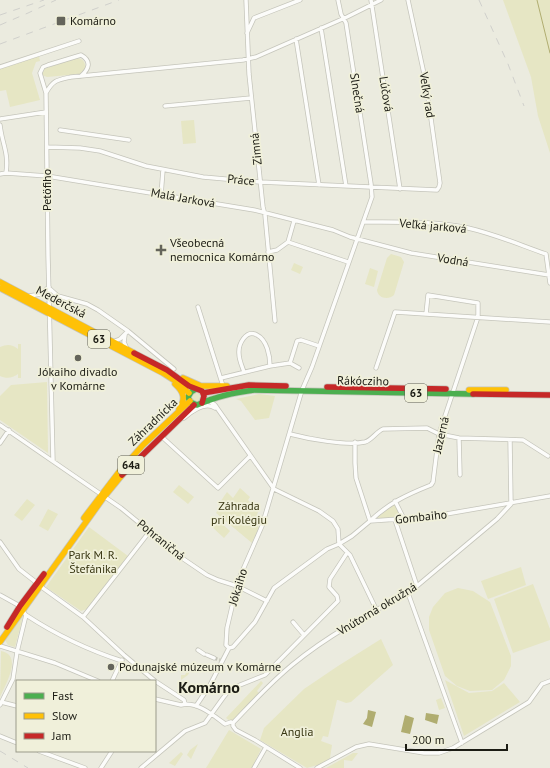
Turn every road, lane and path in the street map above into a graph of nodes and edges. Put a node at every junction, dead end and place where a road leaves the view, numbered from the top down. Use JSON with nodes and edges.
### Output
{"nodes":[{"id":1,"x":246,"y":0,"type":"edge"},
{"id":2,"x":300,"y":0,"type":"edge"},
{"id":3,"x":338,"y":0,"type":"edge"},
{"id":4,"x":371,"y":0,"type":"edge"},
{"id":5,"x":381,"y":0,"type":"edge"},
{"id":6,"x":408,"y":0,"type":"edge"},
{"id":7,"x":372,"y":5,"type":"junction"},
{"id":8,"x":343,"y":18,"type":"junction"},
{"id":9,"x":321,"y":28,"type":"junction"},
{"id":10,"x":246,"y":36,"type":"junction"},
{"id":11,"x":296,"y":39,"type":"junction"},
{"id":12,"x":79,"y":41,"type":"dead end"},
{"id":13,"x":248,"y":60,"type":"junction"},
{"id":14,"x":0,"y":67,"type":"edge"},
{"id":15,"x":81,"y":76,"type":"junction"},
{"id":16,"x":46,"y":93,"type":"junction"},
{"id":17,"x":251,"y":98,"type":"junction"},
{"id":18,"x":165,"y":106,"type":"dead end"},
{"id":19,"x":46,"y":112,"type":"junction"},
{"id":20,"x":0,"y":119,"type":"edge"},
{"id":21,"x":0,"y":125,"type":"edge"},
{"id":22,"x":60,"y":130,"type":"dead end"},
{"id":23,"x":128,"y":140,"type":"dead end"},
{"id":24,"x":47,"y":147,"type":"junction"},
{"id":25,"x":163,"y":170,"type":"junction"},
{"id":26,"x":6,"y":173,"type":"junction"},
{"id":27,"x":0,"y":174,"type":"edge"},
{"id":28,"x":47,"y":176,"type":"junction"},
{"id":29,"x":260,"y":182,"type":"junction"},
{"id":30,"x":319,"y":185,"type":"junction"},
{"id":31,"x":346,"y":186,"type":"junction"},
{"id":32,"x":371,"y":187,"type":"junction"},
{"id":33,"x":400,"y":189,"type":"junction"},
{"id":34,"x":437,"y":190,"type":"joint"},
{"id":35,"x":161,"y":195,"type":"junction"},
{"id":36,"x":264,"y":213,"type":"junction"},
{"id":37,"x":294,"y":221,"type":"junction"},
{"id":38,"x":363,"y":222,"type":"junction"},
{"id":39,"x":357,"y":239,"type":"junction"},
{"id":40,"x":288,"y":242,"type":"junction"},
{"id":41,"x":268,"y":252,"type":"junction"},
{"id":42,"x":348,"y":262,"type":"junction"},
{"id":43,"x":549,"y":275,"type":"junction"},
{"id":44,"x":0,"y":282,"type":"edge"},
{"id":45,"x":550,"y":282,"type":"edge"},
{"id":46,"x":49,"y":287,"type":"junction"},
{"id":47,"x":0,"y":288,"type":"edge"},
{"id":48,"x":27,"y":296,"type":"junction"},
{"id":49,"x":58,"y":296,"type":"junction"},
{"id":50,"x":49,"y":299,"type":"junction"},
{"id":51,"x":198,"y":307,"type":"dead end"},
{"id":52,"x":50,"y":310,"type":"junction"},
{"id":53,"x":426,"y":314,"type":"junction"},
{"id":54,"x":478,"y":317,"type":"junction"},
{"id":55,"x":275,"y":321,"type":"dead end"},
{"id":56,"x":550,"y":322,"type":"edge"},
{"id":57,"x":126,"y":333,"type":"junction"},
{"id":58,"x":113,"y":341,"type":"junction"},
{"id":59,"x":319,"y":346,"type":"junction"},
{"id":60,"x":127,"y":349,"type":"junction"},
{"id":61,"x":290,"y":363,"type":"junction"},
{"id":62,"x":270,"y":366,"type":"junction"},
{"id":63,"x":298,"y":368,"type":"dead end"},
{"id":64,"x":376,"y":368,"type":"dead end"},
{"id":65,"x":174,"y":369,"type":"dead end"},
{"id":66,"x":167,"y":370,"type":"junction"},
{"id":67,"x":158,"y":371,"type":"junction"},
{"id":68,"x":244,"y":372,"type":"junction"},
{"id":69,"x":221,"y":378,"type":"junction"},
{"id":70,"x":250,"y":385,"type":"junction"},
{"id":71,"x":223,"y":386,"type":"junction"},
{"id":72,"x":303,"y":388,"type":"junction"},
{"id":73,"x":196,"y":389,"type":"junction"},
{"id":74,"x":453,"y":391,"type":"junction"},
{"id":75,"x":550,"y":391,"type":"edge"},
{"id":76,"x":203,"y":392,"type":"junction"},
{"id":77,"x":189,"y":393,"type":"junction"},
{"id":78,"x":550,"y":395,"type":"edge"},
{"id":79,"x":208,"y":400,"type":"junction"},
{"id":80,"x":192,"y":403,"type":"junction"},
{"id":81,"x":202,"y":403,"type":"junction"},
{"id":82,"x":216,"y":408,"type":"junction"},
{"id":83,"x":0,"y":424,"type":"edge"},
{"id":84,"x":167,"y":427,"type":"junction"},
{"id":85,"x":9,"y":430,"type":"junction"},
{"id":86,"x":290,"y":434,"type":"junction"},
{"id":87,"x":438,"y":434,"type":"junction"},
{"id":88,"x":161,"y":436,"type":"junction"},
{"id":89,"x":459,"y":438,"type":"junction"},
{"id":90,"x":510,"y":440,"type":"junction"},
{"id":91,"x":355,"y":442,"type":"junction"},
{"id":92,"x":0,"y":443,"type":"edge"},
{"id":93,"x":250,"y":456,"type":"junction"},
{"id":94,"x":548,"y":456,"type":"dead end"},
{"id":95,"x":53,"y":461,"type":"junction"},
{"id":96,"x":460,"y":476,"type":"dead end"},
{"id":97,"x":274,"y":489,"type":"junction"},
{"id":98,"x":103,"y":496,"type":"junction"},
{"id":99,"x":550,"y":496,"type":"edge"},
{"id":100,"x":395,"y":501,"type":"junction"},
{"id":101,"x":510,"y":504,"type":"junction"},
{"id":102,"x":404,"y":519,"type":"junction"},
{"id":103,"x":395,"y":520,"type":"junction"},
{"id":104,"x":370,"y":521,"type":"junction"},
{"id":105,"x":150,"y":531,"type":"junction"},
{"id":106,"x":0,"y":542,"type":"edge"},
{"id":107,"x":340,"y":544,"type":"junction"},
{"id":108,"x":347,"y":553,"type":"junction"},
{"id":109,"x":39,"y":584,"type":"junction"},
{"id":110,"x":237,"y":586,"type":"junction"},
{"id":111,"x":417,"y":586,"type":"junction"},
{"id":112,"x":408,"y":593,"type":"junction"},
{"id":113,"x":0,"y":595,"type":"edge"},
{"id":114,"x":267,"y":601,"type":"junction"},
{"id":115,"x":23,"y":610,"type":"junction"},
{"id":116,"x":376,"y":610,"type":"junction"},
{"id":117,"x":83,"y":617,"type":"junction"},
{"id":118,"x":293,"y":622,"type":"dead end"},
{"id":119,"x":304,"y":636,"type":"junction"},
{"id":120,"x":0,"y":638,"type":"edge"},
{"id":121,"x":0,"y":642,"type":"edge"},
{"id":122,"x":0,"y":646,"type":"edge"},
{"id":123,"x":229,"y":648,"type":"junction"},
{"id":124,"x":198,"y":650,"type":"dead end"},
{"id":125,"x":17,"y":652,"type":"junction"},
{"id":126,"x":124,"y":655,"type":"junction"},
{"id":127,"x":214,"y":658,"type":"tunnel mouth"},
{"id":128,"x":122,"y":661,"type":"junction"},
{"id":129,"x":96,"y":680,"type":"edge"},
{"id":130,"x":112,"y":680,"type":"edge"},
{"id":131,"x":154,"y":680,"type":"edge"},
{"id":132,"x":550,"y":681,"type":"edge"},
{"id":133,"x":156,"y":682,"type":"edge"},
{"id":134,"x":171,"y":692,"type":"junction"},
{"id":135,"x":156,"y":699,"type":"edge"},
{"id":136,"x":166,"y":701,"type":"junction"},
{"id":137,"x":1,"y":704,"type":"edge"},
{"id":138,"x":185,"y":704,"type":"junction"},
{"id":139,"x":16,"y":706,"type":"edge"},
{"id":140,"x":196,"y":706,"type":"junction"},
{"id":141,"x":212,"y":713,"type":"junction"},
{"id":142,"x":230,"y":722,"type":"dead end"},
{"id":143,"x":225,"y":724,"type":"junction"},
{"id":144,"x":231,"y":727,"type":"junction"},
{"id":145,"x":0,"y":736,"type":"edge"},
{"id":146,"x":16,"y":743,"type":"edge"},
{"id":147,"x":462,"y":743,"type":"junction"},
{"id":148,"x":266,"y":747,"type":"junction"},
{"id":149,"x":42,"y":752,"type":"edge"},
{"id":150,"x":111,"y":752,"type":"edge"},
{"id":151,"x":85,"y":768,"type":"edge"},
{"id":152,"x":101,"y":768,"type":"edge"},
{"id":153,"x":141,"y":768,"type":"edge"},
{"id":154,"x":254,"y":768,"type":"edge"},
{"id":155,"x":300,"y":768,"type":"edge"},
{"id":156,"x":317,"y":768,"type":"edge"}],
"edges":[{"from":1,"to":10,"type":"street","name":"Zimná"},
{"from":2,"to":10,"type":"street"},
{"from":3,"to":8,"type":"street","name":"Slnečná"},
{"from":4,"to":7,"type":"street","name":"Lúčová"},
{"from":5,"to":7,"type":"street"},
{"from":6,"to":34,"type":"street","name":"Veľký rad"},
{"from":7,"to":8,"type":"street"},
{"from":7,"to":33,"type":"street","name":"Lúčová"},
{"from":8,"to":9,"type":"street"},
{"from":8,"to":32,"type":"street","name":"Slnečná"},
{"from":9,"to":11,"type":"street"},
{"from":9,"to":31,"type":"street"},
{"from":10,"to":13,"type":"street","name":"Zimná"},
{"from":11,"to":13,"type":"street"},
{"from":11,"to":30,"type":"street"},
{"from":12,"to":14,"type":"street"},
{"from":13,"to":15,"type":"street"},
{"from":13,"to":17,"type":"street","name":"Zimná"},
{"from":15,"to":16,"type":"street"},
{"from":15,"to":16,"type":"street","name":"Petöfiho"},
{"from":16,"to":19,"type":"street","name":"Petöfiho"},
{"from":17,"to":18,"type":"street"},
{"from":17,"to":29,"type":"street","name":"Zimná"},
{"from":19,"to":20,"type":"street"},
{"from":19,"to":24,"type":"street","name":"Petöfiho"},
{"from":21,"to":26,"type":"street"},
{"from":22,"to":23,"type":"street"},
{"from":24,"to":25,"type":"street","name":"Práce"},
{"from":24,"to":28,"type":"street","name":"Petöfiho"},
{"from":25,"to":29,"type":"street","name":"Práce"},
{"from":25,"to":35,"type":"street"},
{"from":26,"to":27,"type":"street","name":"Malá Jarková"},
{"from":26,"to":28,"type":"street","name":"Malá Jarková"},
{"from":28,"to":35,"type":"street","name":"Malá Jarková"},
{"from":28,"to":46,"type":"street","name":"Petöfiho"},
{"from":29,"to":30,"type":"street","name":"Práce"},
{"from":29,"to":36,"type":"street","name":"Zimná"},
{"from":30,"to":31,"type":"street","name":"Práce"},
{"from":31,"to":32,"type":"street","name":"Práce"},
{"from":32,"to":33,"type":"street","name":"Práce"},
{"from":32,"to":38,"type":"street","name":"Slnečná"},
{"from":33,"to":34,"type":"street","name":"Práce"},
{"from":35,"to":36,"type":"street","name":"Malá Jarková"},
{"from":36,"to":37,"type":"street","name":"Malá Jarková"},
{"from":36,"to":41,"type":"street","name":"Zimná"},
{"from":37,"to":39,"type":"street","name":"Malá Jarková"},
{"from":37,"to":40,"type":"street"},
{"from":38,"to":39,"type":"street","name":"Slnečná"},
{"from":38,"to":43,"type":"street","name":"Veľká jarková"},
{"from":39,"to":42,"type":"street","name":"Slnečná"},
{"from":39,"to":43,"type":"street","name":"Vodná"},
{"from":40,"to":41,"type":"street"},
{"from":40,"to":42,"type":"street"},
{"from":41,"to":55,"type":"street","name":"Zimná"},
{"from":42,"to":59,"type":"street","name":"Slnečná"},
{"from":43,"to":45,"type":"street"},
{"from":44,"to":48,"type":"main road","name":"Mederčská","number":"63"},
{"from":46,"to":48,"type":"street"},
{"from":46,"to":49,"type":"street","name":"Mederčská"},
{"from":46,"to":50,"type":"street","name":"Petöfiho"},
{"from":47,"to":52,"type":"main road","name":"Mederčská","number":"63"},
{"from":48,"to":52,"type":"main road","name":"Mederčská","number":"63"},
{"from":49,"to":50,"type":"street","name":"Mederčská"},
{"from":49,"to":57,"type":"street","name":"Mederčská"},
{"from":50,"to":52,"type":"street","name":"Petöfiho"},
{"from":51,"to":69,"type":"street"},
{"from":52,"to":58,"type":"main road","name":"Mederčská","number":"63"},
{"from":52,"to":67,"type":"main road","name":"Mederčská","number":"63"},
{"from":52,"to":95,"type":"street","name":"Petöfiho"},
{"from":53,"to":54,"type":"street"},
{"from":53,"to":54,"type":"street"},
{"from":53,"to":64,"type":"street"},
{"from":54,"to":56,"type":"street"},
{"from":54,"to":74,"type":"street","name":"Jazerná"},
{"from":57,"to":58,"type":"street"},
{"from":57,"to":60,"type":"street"},
{"from":57,"to":65,"type":"street","name":"Mederčská"},
{"from":58,"to":60,"type":"main road","name":"Mederčská","number":"63"},
{"from":59,"to":61,"type":"street"},
{"from":59,"to":72,"type":"street","name":"Jókaiho"},
{"from":60,"to":66,"type":"main road","name":"Mederčská","number":"63"},
{"from":61,"to":62,"type":"street"},
{"from":61,"to":63,"type":"street"},
{"from":62,"to":68,"type":"street"},
{"from":62,"to":68,"type":"street"},
{"from":66,"to":71,"type":"main road","number":"63"},
{"from":66,"to":73,"type":"main road","name":"Mederčská","number":"63"},
{"from":67,"to":77,"type":"main road","name":"Mederčská","number":"63"},
{"from":67,"to":84,"type":"main road"},
{"from":68,"to":69,"type":"street"},
{"from":69,"to":71,"type":"street"},
{"from":70,"to":71,"type":"main road","number":"63"},
{"from":70,"to":72,"type":"main road","name":"Rákócziho","number":"63"},
{"from":70,"to":76,"type":"main road","name":"Rákócziho","number":"63"},
{"from":72,"to":74,"type":"main road","name":"Rákócziho","number":"63"},
{"from":72,"to":79,"type":"main road","name":"Rákócziho","number":"63"},
{"from":72,"to":86,"type":"street","name":"Jókaiho"},
{"from":73,"to":76,"type":"main road","number":"63"},
{"from":73,"to":77,"type":"main road"},
{"from":74,"to":75,"type":"main road","name":"Rákócziho","number":"63"},
{"from":74,"to":78,"type":"main road","name":"Rákócziho","number":"63"},
{"from":74,"to":87,"type":"street","name":"Jazerná"},
{"from":76,"to":81,"type":"main road"},
{"from":77,"to":80,"type":"main road"},
{"from":79,"to":81,"type":"main road","name":"Rákócziho","number":"63"},
{"from":79,"to":82,"type":"street"},
{"from":80,"to":81,"type":"main road","number":"63"},
{"from":80,"to":84,"type":"main road","name":"Záhradnícka","number":"64a"},
{"from":82,"to":84,"type":"street"},
{"from":82,"to":93,"type":"street"},
{"from":83,"to":85,"type":"street","name":"Pohraničná"},
{"from":84,"to":88,"type":"main road","name":"Záhradnícka","number":"64a"},
{"from":84,"to":98,"type":"main road","name":"Záhradnícka","number":"64a"},
{"from":85,"to":92,"type":"street"},
{"from":85,"to":95,"type":"street","name":"Pohraničná"},
{"from":86,"to":91,"type":"street"},
{"from":86,"to":97,"type":"street","name":"Jókaiho"},
{"from":87,"to":89,"type":"street"},
{"from":87,"to":91,"type":"street"},
{"from":87,"to":100,"type":"street","name":"Jazerná"},
{"from":88,"to":93,"type":"street"},
{"from":88,"to":98,"type":"main road","name":"Záhradnícka","number":"64a"},
{"from":89,"to":90,"type":"street"},
{"from":89,"to":96,"type":"street"},
{"from":90,"to":94,"type":"street"},
{"from":90,"to":101,"type":"street"},
{"from":91,"to":104,"type":"street"},
{"from":93,"to":97,"type":"street"},
{"from":95,"to":98,"type":"street","name":"Pohraničná"},
{"from":97,"to":107,"type":"street"},
{"from":97,"to":110,"type":"street","name":"Jókaiho"},
{"from":98,"to":105,"type":"street","name":"Pohraničná"},
{"from":98,"to":109,"type":"main road","number":"64a"},
{"from":99,"to":101,"type":"street"},
{"from":100,"to":102,"type":"street"},
{"from":100,"to":104,"type":"street","name":"Jazerná"},
{"from":101,"to":102,"type":"street","name":"Gombaiho"},
{"from":101,"to":111,"type":"street","name":"Vnútorná okružná"},
{"from":102,"to":103,"type":"street","name":"Gombaiho"},
{"from":103,"to":104,"type":"street","name":"Gombaiho"},
{"from":103,"to":111,"type":"street"},
{"from":104,"to":107,"type":"street"},
{"from":105,"to":110,"type":"street","name":"Pohraničná"},
{"from":105,"to":117,"type":"street"},
{"from":106,"to":109,"type":"street"},
{"from":107,"to":108,"type":"street"},
{"from":107,"to":114,"type":"street"},
{"from":108,"to":116,"type":"street"},
{"from":108,"to":119,"type":"street"},
{"from":109,"to":115,"type":"main road","number":"64a"},
{"from":109,"to":117,"type":"street"},
{"from":110,"to":114,"type":"street","name":"Pohraničná"},
{"from":110,"to":123,"type":"street","name":"Jókaiho"},
{"from":111,"to":112,"type":"street","name":"Vnútorná okružná"},
{"from":112,"to":116,"type":"street","name":"Vnútorná okružná"},
{"from":112,"to":147,"type":"street"},
{"from":113,"to":115,"type":"street"},
{"from":114,"to":123,"type":"street"},
{"from":115,"to":120,"type":"main road","number":"64a"},
{"from":115,"to":121,"type":"main road","number":"64a"},
{"from":115,"to":125,"type":"street"},
{"from":115,"to":128,"type":"street"},
{"from":116,"to":144,"type":"street","name":"Vnútorná okružná"},
{"from":117,"to":126,"type":"street"},
{"from":118,"to":119,"type":"street"},
{"from":119,"to":141,"type":"street"},
{"from":122,"to":125,"type":"street"},
{"from":123,"to":140,"type":"street"},
{"from":124,"to":127,"type":"street"},
{"from":125,"to":129,"type":"street"},
{"from":125,"to":137,"type":"street"},
{"from":126,"to":128,"type":"street"},
{"from":126,"to":131,"type":"street"},
{"from":128,"to":130,"type":"street"},
{"from":132,"to":147,"type":"street"},
{"from":133,"to":134,"type":"street"},
{"from":134,"to":136,"type":"street"},
{"from":134,"to":138,"type":"street"},
{"from":135,"to":136,"type":"street"},
{"from":136,"to":138,"type":"street"},
{"from":137,"to":139,"type":"street"},
{"from":138,"to":140,"type":"street"},
{"from":140,"to":141,"type":"street"},
{"from":141,"to":143,"type":"street"},
{"from":141,"to":153,"type":"street"},
{"from":142,"to":143,"type":"street"},
{"from":143,"to":144,"type":"street"},
{"from":144,"to":148,"type":"street"},
{"from":145,"to":146,"type":"street"},
{"from":147,"to":156,"type":"street"},
{"from":148,"to":154,"type":"street"},
{"from":148,"to":155,"type":"street"},
{"from":149,"to":151,"type":"street"},
{"from":150,"to":152,"type":"street"}]}
